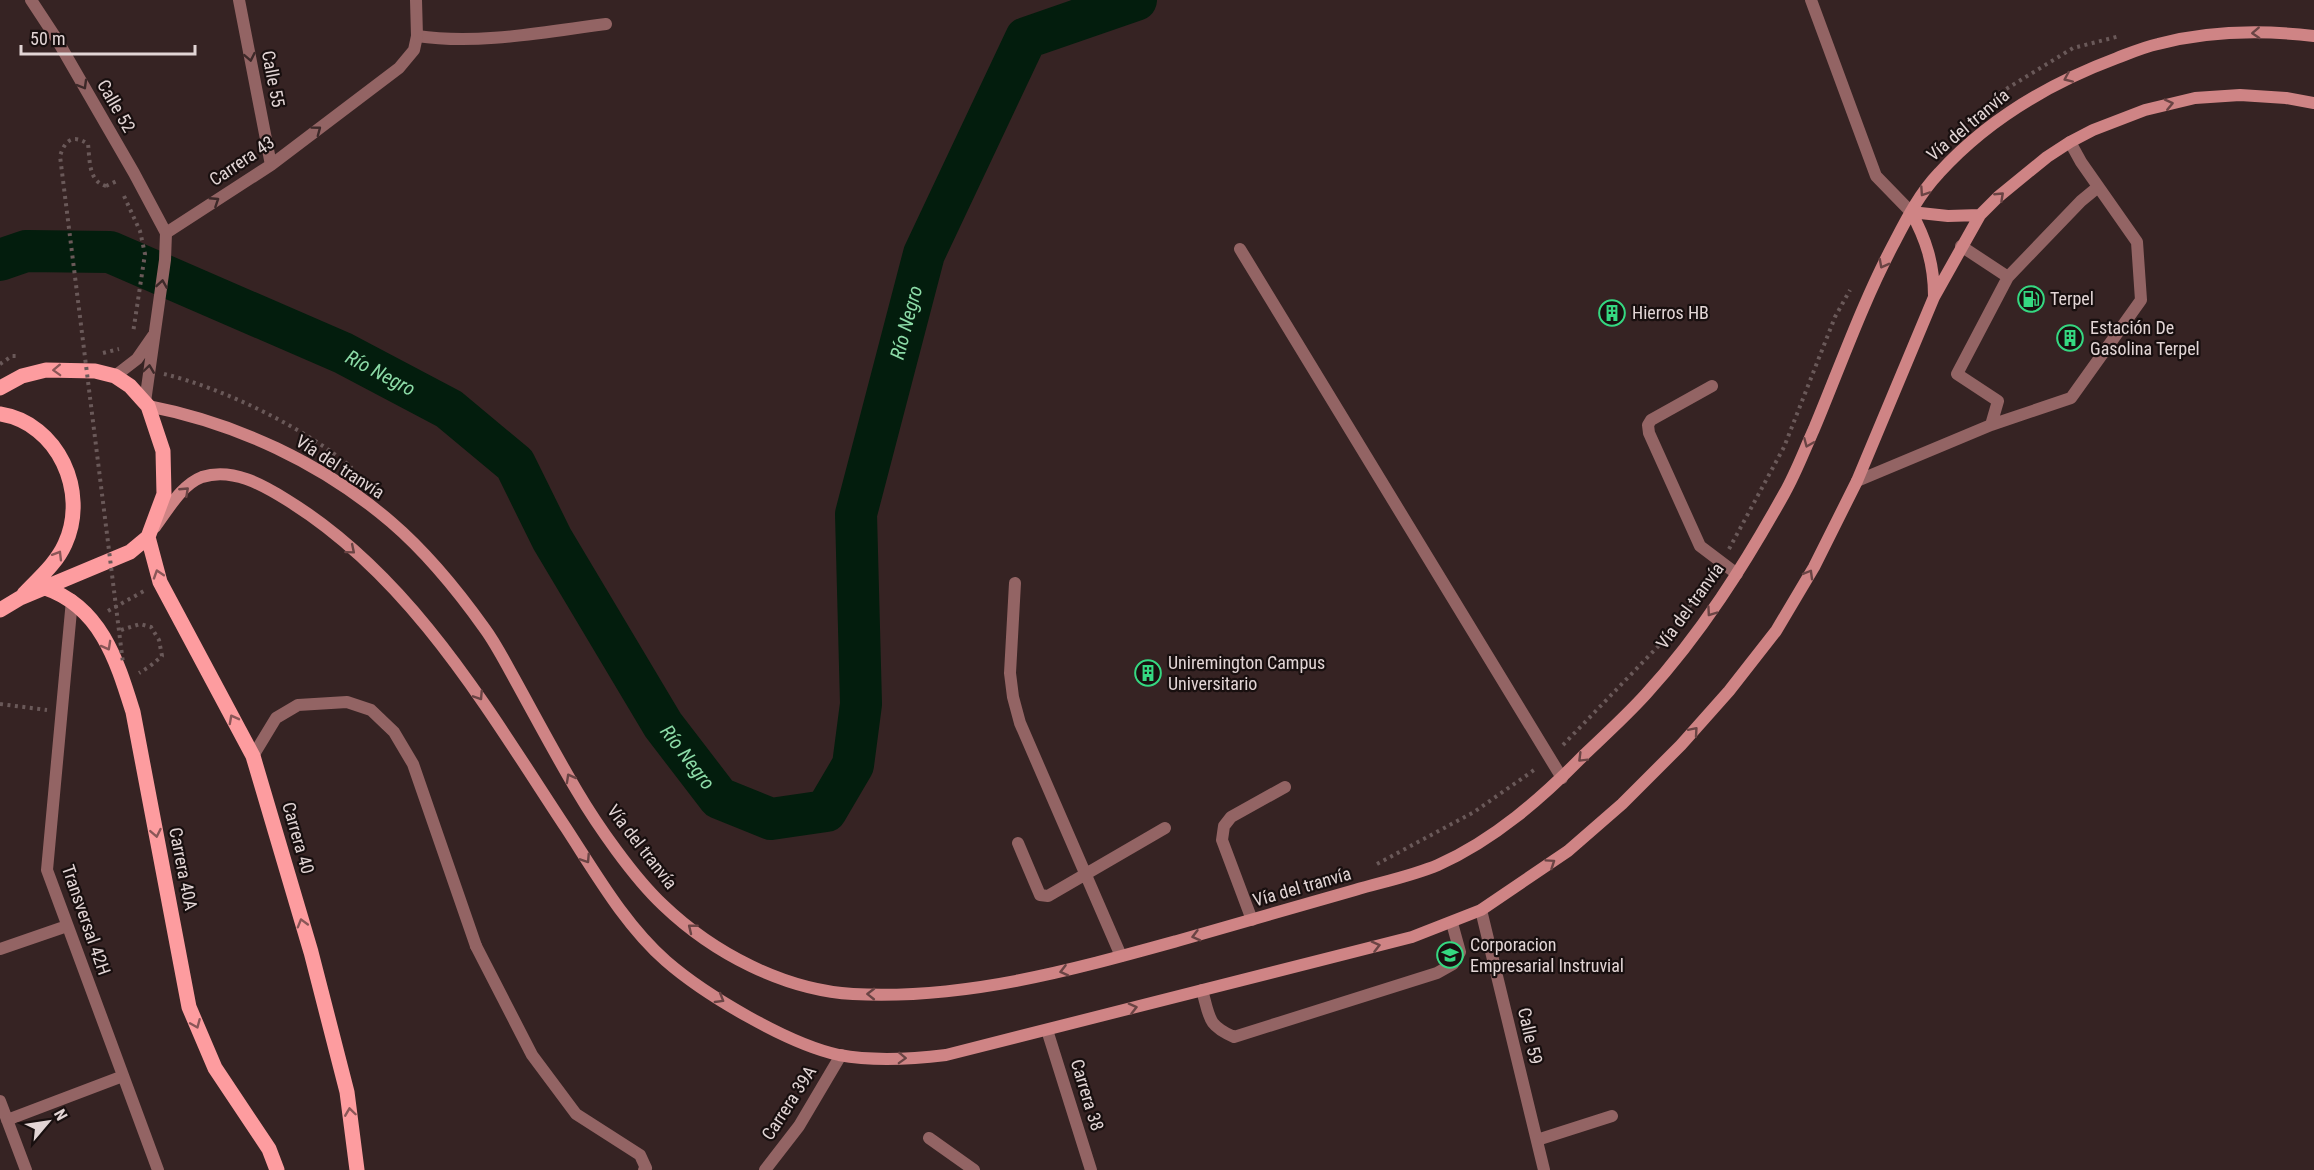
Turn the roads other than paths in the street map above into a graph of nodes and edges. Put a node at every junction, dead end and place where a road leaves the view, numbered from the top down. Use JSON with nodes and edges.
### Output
{"nodes":[{"id":1,"x":31,"y":0,"type":"edge"},
{"id":2,"x":239,"y":0,"type":"edge"},
{"id":3,"x":416,"y":0,"type":"edge"},
{"id":4,"x":1811,"y":0,"type":"edge"},
{"id":5,"x":606,"y":24,"type":"dead end"},
{"id":6,"x":417,"y":36,"type":"junction"},
{"id":7,"x":2314,"y":36,"type":"edge"},
{"id":8,"x":2314,"y":104,"type":"edge"},
{"id":9,"x":2070,"y":142,"type":"junction"},
{"id":10,"x":271,"y":165,"type":"junction"},
{"id":11,"x":2098,"y":187,"type":"junction"},
{"id":12,"x":1911,"y":212,"type":"junction"},
{"id":13,"x":1980,"y":215,"type":"junction"},
{"id":14,"x":166,"y":233,"type":"junction"},
{"id":15,"x":1961,"y":246,"type":"junction"},
{"id":16,"x":1240,"y":249,"type":"dead end"},
{"id":17,"x":2008,"y":277,"type":"junction"},
{"id":18,"x":1934,"y":297,"type":"junction"},
{"id":19,"x":154,"y":335,"type":"junction"},
{"id":20,"x":115,"y":376,"type":"junction"},
{"id":21,"x":1712,"y":386,"type":"dead end"},
{"id":22,"x":0,"y":388,"type":"edge"},
{"id":23,"x":146,"y":404,"type":"junction"},
{"id":24,"x":0,"y":414,"type":"edge"},
{"id":25,"x":1991,"y":425,"type":"junction"},
{"id":26,"x":1857,"y":481,"type":"junction"},
{"id":27,"x":148,"y":537,"type":"junction"},
{"id":28,"x":1737,"y":574,"type":"junction"},
{"id":29,"x":1015,"y":583,"type":"dead end"},
{"id":30,"x":45,"y":588,"type":"junction"},
{"id":31,"x":20,"y":598,"type":"junction"},
{"id":32,"x":72,"y":600,"type":"junction"},
{"id":33,"x":0,"y":610,"type":"edge"},
{"id":34,"x":253,"y":756,"type":"junction"},
{"id":35,"x":1562,"y":778,"type":"junction"},
{"id":36,"x":1285,"y":787,"type":"dead end"},
{"id":37,"x":1165,"y":828,"type":"dead end"},
{"id":38,"x":1017,"y":843,"type":"dead end"},
{"id":39,"x":1086,"y":876,"type":"junction"},
{"id":40,"x":1481,"y":910,"type":"junction"},
{"id":41,"x":1252,"y":920,"type":"junction"},
{"id":42,"x":1452,"y":923,"type":"junction"},
{"id":43,"x":67,"y":926,"type":"junction"},
{"id":44,"x":0,"y":949,"type":"edge"},
{"id":45,"x":1121,"y":956,"type":"junction"},
{"id":46,"x":1202,"y":990,"type":"junction"},
{"id":47,"x":1047,"y":1030,"type":"junction"},
{"id":48,"x":841,"y":1055,"type":"junction"},
{"id":49,"x":123,"y":1076,"type":"junction"},
{"id":50,"x":0,"y":1101,"type":"edge"},
{"id":51,"x":1612,"y":1116,"type":"dead end"},
{"id":52,"x":7,"y":1120,"type":"junction"},
{"id":53,"x":929,"y":1138,"type":"dead end"},
{"id":54,"x":1536,"y":1140,"type":"junction"},
{"id":55,"x":26,"y":1170,"type":"edge"},
{"id":56,"x":158,"y":1170,"type":"edge"},
{"id":57,"x":277,"y":1170,"type":"edge"},
{"id":58,"x":357,"y":1170,"type":"edge"},
{"id":59,"x":644,"y":1170,"type":"edge"},
{"id":60,"x":765,"y":1170,"type":"edge"},
{"id":61,"x":974,"y":1170,"type":"edge"},
{"id":62,"x":1091,"y":1170,"type":"edge"},
{"id":63,"x":1544,"y":1170,"type":"edge"}],
"edges":[{"from":1,"to":14,"type":"street","name":"Calle 52","one_way":true},
{"from":2,"to":10,"type":"street","name":"Calle 55","one_way":true},
{"from":3,"to":6,"type":"street"},
{"from":4,"to":12,"type":"street"},
{"from":5,"to":6,"type":"street"},
{"from":10,"to":6,"type":"street","name":"Carrera 43","one_way":true},
{"from":7,"to":12,"type":"main road","name":"Vía del tranvía","one_way":true},
{"from":9,"to":8,"type":"main road","one_way":true},
{"from":9,"to":11,"type":"street"},
{"from":13,"to":9,"type":"main road","one_way":true},
{"from":14,"to":10,"type":"street","name":"Carrera 43","one_way":true},
{"from":11,"to":17,"type":"street"},
{"from":11,"to":25,"type":"street"},
{"from":12,"to":13,"type":"main road"},
{"from":12,"to":18,"type":"main road"},
{"from":12,"to":28,"type":"main road","name":"Vía del tranvía","one_way":true},
{"from":13,"to":15,"type":"main road"},
{"from":19,"to":14,"type":"street","one_way":true},
{"from":15,"to":17,"type":"street"},
{"from":15,"to":18,"type":"main road"},
{"from":16,"to":35,"type":"street"},
{"from":17,"to":25,"type":"street"},
{"from":18,"to":26,"type":"main road"},
{"from":19,"to":20,"type":"street"},
{"from":23,"to":19,"type":"street","one_way":true},
{"from":20,"to":22,"type":"main road","one_way":true},
{"from":20,"to":23,"type":"main road"},
{"from":21,"to":28,"type":"street"},
{"from":23,"to":27,"type":"main road"},
{"from":45,"to":23,"type":"main road","name":"Vía del tranvía","one_way":true},
{"from":31,"to":24,"type":"main road","one_way":true},
{"from":25,"to":26,"type":"street"},
{"from":40,"to":26,"type":"main road","one_way":true},
{"from":27,"to":30,"type":"main road"},
{"from":34,"to":27,"type":"main road","name":"Carrera 40","one_way":true},
{"from":27,"to":48,"type":"main road","one_way":true},
{"from":28,"to":35,"type":"main road","name":"Vía del tranvía","one_way":true},
{"from":29,"to":39,"type":"street"},
{"from":30,"to":31,"type":"main road"},
{"from":30,"to":32,"type":"main road","name":"Carrera 40A"},
{"from":31,"to":33,"type":"main road"},
{"from":32,"to":43,"type":"street","name":"Transversal 42H"},
{"from":32,"to":57,"type":"main road","name":"Carrera 40A","one_way":true},
{"from":58,"to":34,"type":"main road","name":"Carrera 40","one_way":true},
{"from":34,"to":59,"type":"street"},
{"from":35,"to":41,"type":"main road","name":"Vía del tranvía"},
{"from":36,"to":41,"type":"street"},
{"from":37,"to":39,"type":"street"},
{"from":38,"to":39,"type":"street"},
{"from":39,"to":45,"type":"street"},
{"from":40,"to":42,"type":"main road"},
{"from":40,"to":54,"type":"street","name":"Calle 59"},
{"from":41,"to":45,"type":"main road","name":"Vía del tranvía","one_way":true},
{"from":46,"to":42,"type":"main road","one_way":true},
{"from":42,"to":46,"type":"street"},
{"from":43,"to":44,"type":"street"},
{"from":43,"to":49,"type":"street","name":"Transversal 42H"},
{"from":47,"to":46,"type":"main road","one_way":true},
{"from":48,"to":47,"type":"main road","one_way":true},
{"from":47,"to":62,"type":"street","name":"Carrera 38"},
{"from":48,"to":60,"type":"street","name":"Carrera 39A"},
{"from":49,"to":52,"type":"street"},
{"from":49,"to":56,"type":"street","name":"Transversal 42H"},
{"from":50,"to":52,"type":"street"},
{"from":51,"to":54,"type":"street"},
{"from":52,"to":55,"type":"street"},
{"from":53,"to":61,"type":"street"},
{"from":54,"to":63,"type":"street","name":"Calle 59"}]}
